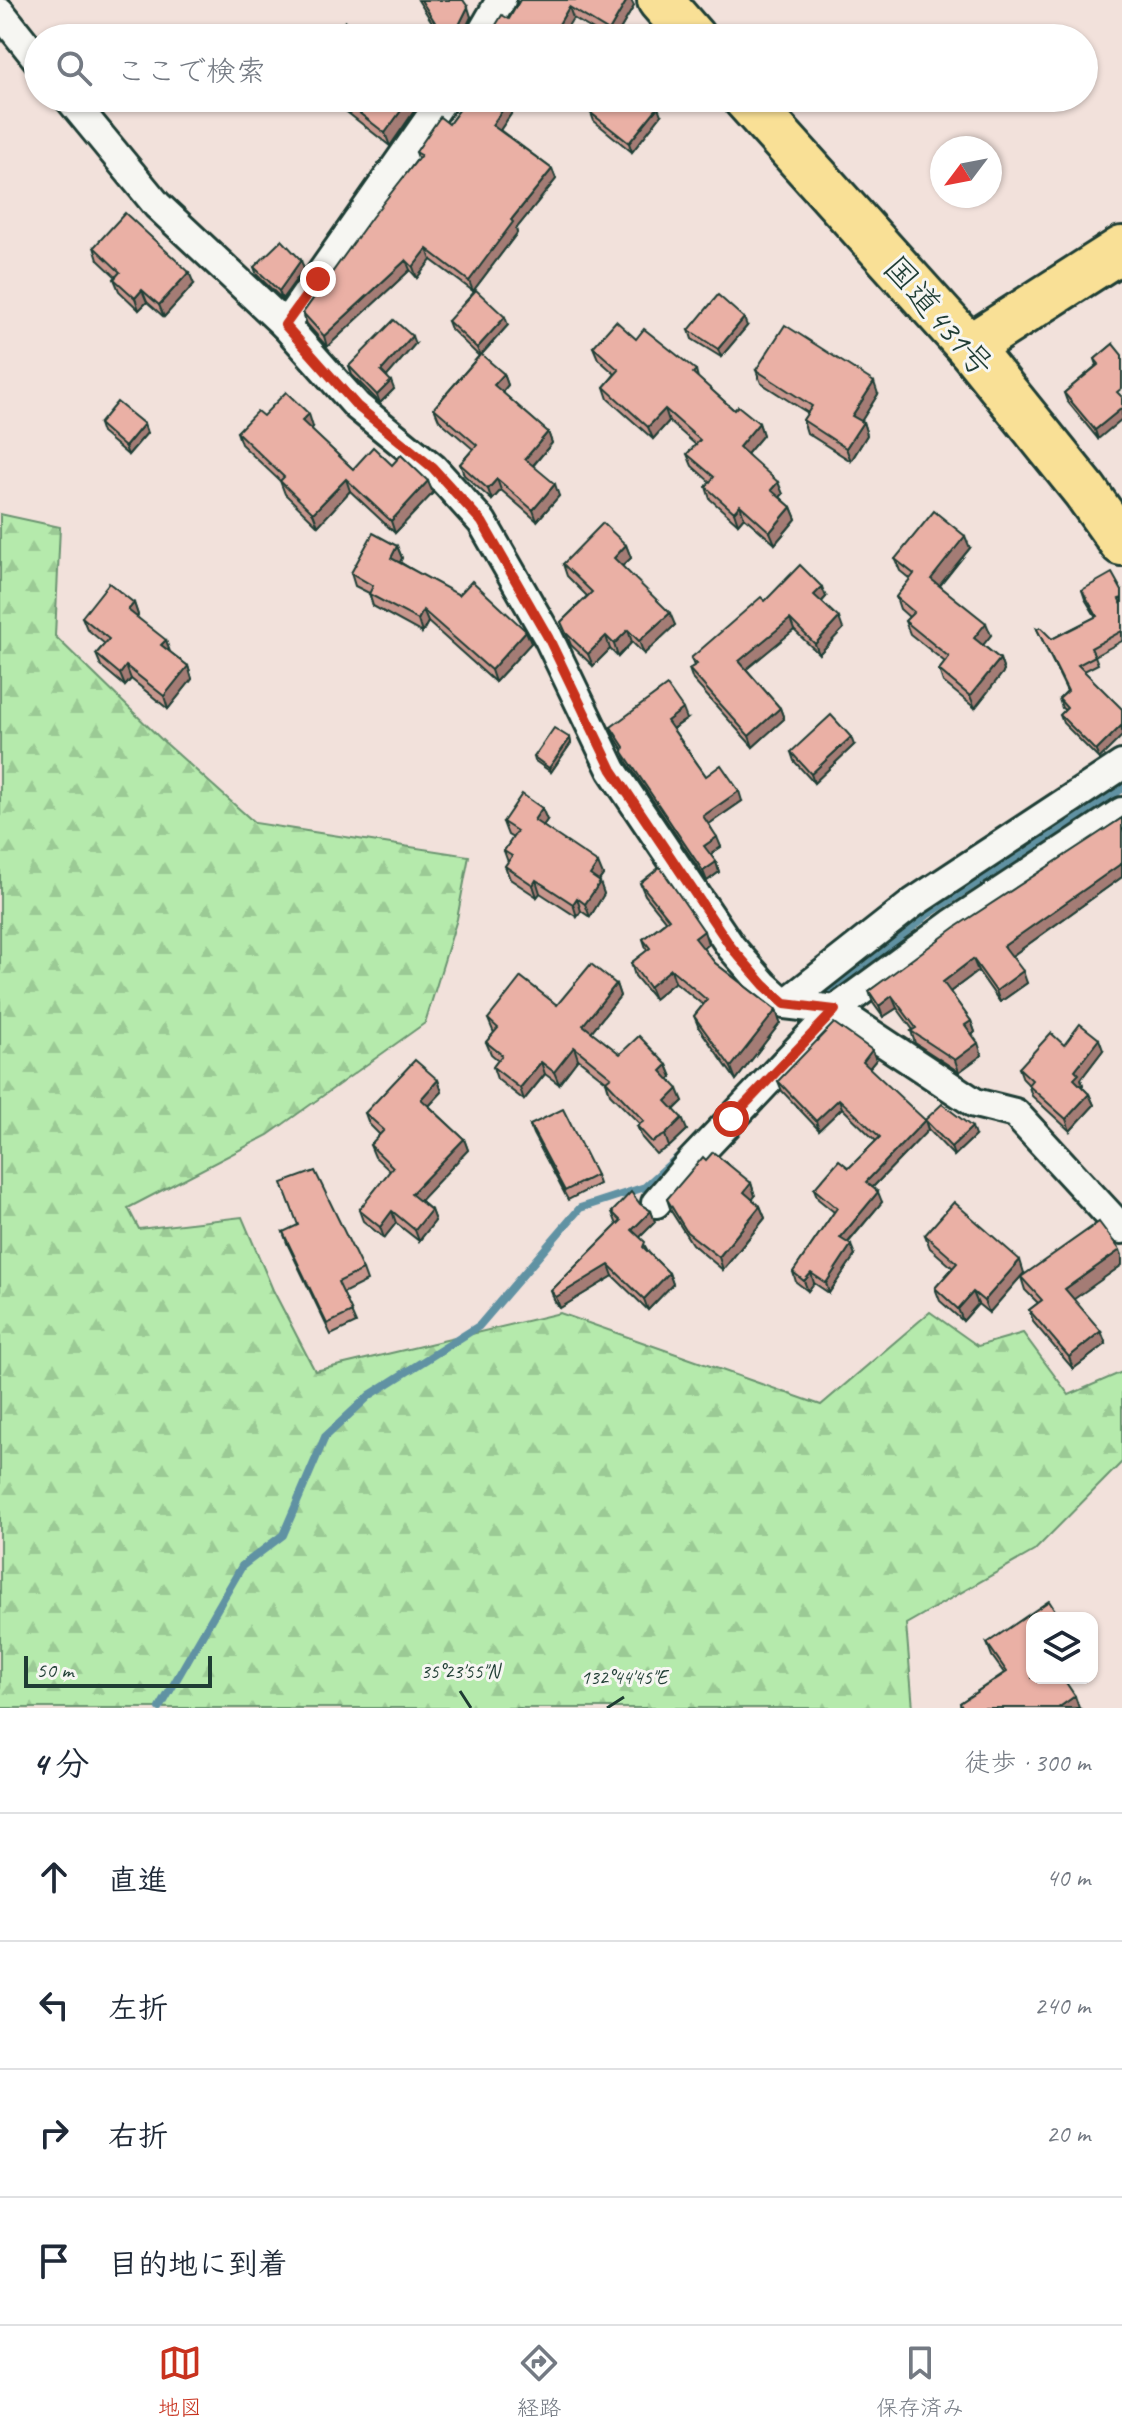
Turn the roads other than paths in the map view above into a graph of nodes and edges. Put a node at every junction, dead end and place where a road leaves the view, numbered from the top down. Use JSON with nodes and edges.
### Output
{"nodes":[{"id":1,"x":501,"y":0,"type":"edge"},
{"id":2,"x":660,"y":0,"type":"edge"},
{"id":3,"x":0,"y":12,"type":"edge"},
{"id":4,"x":487,"y":24,"type":"edge"},
{"id":5,"x":681,"y":24,"type":"edge"},
{"id":6,"x":19,"y":48,"type":"edge"},
{"id":7,"x":81,"y":112,"type":"edge"},
{"id":8,"x":434,"y":112,"type":"edge"},
{"id":9,"x":758,"y":112,"type":"edge"},
{"id":10,"x":1122,"y":249,"type":"edge"},
{"id":11,"x":285,"y":325,"type":"junction"},
{"id":12,"x":969,"y":347,"type":"junction"},
{"id":13,"x":1122,"y":543,"type":"edge"},
{"id":14,"x":1122,"y":765,"type":"edge"},
{"id":15,"x":1122,"y":812,"type":"edge"},
{"id":16,"x":785,"y":1004,"type":"junction"},
{"id":17,"x":835,"y":1010,"type":"junction"},
{"id":18,"x":656,"y":1203,"type":"dead end"},
{"id":19,"x":1122,"y":1229,"type":"edge"}],
"edges":[{"from":1,"to":4,"type":"street"},
{"from":2,"to":5,"type":"highway"},
{"from":3,"to":6,"type":"street"},
{"from":7,"to":11,"type":"street"},
{"from":8,"to":11,"type":"street"},
{"from":9,"to":12,"type":"highway","name":"国道431号"},
{"from":10,"to":12,"type":"highway"},
{"from":11,"to":16,"type":"street"},
{"from":12,"to":13,"type":"highway","name":"国道431号"},
{"from":14,"to":16,"type":"street"},
{"from":15,"to":17,"type":"street"},
{"from":16,"to":17,"type":"street"},
{"from":17,"to":18,"type":"street"},
{"from":17,"to":19,"type":"street"}]}
